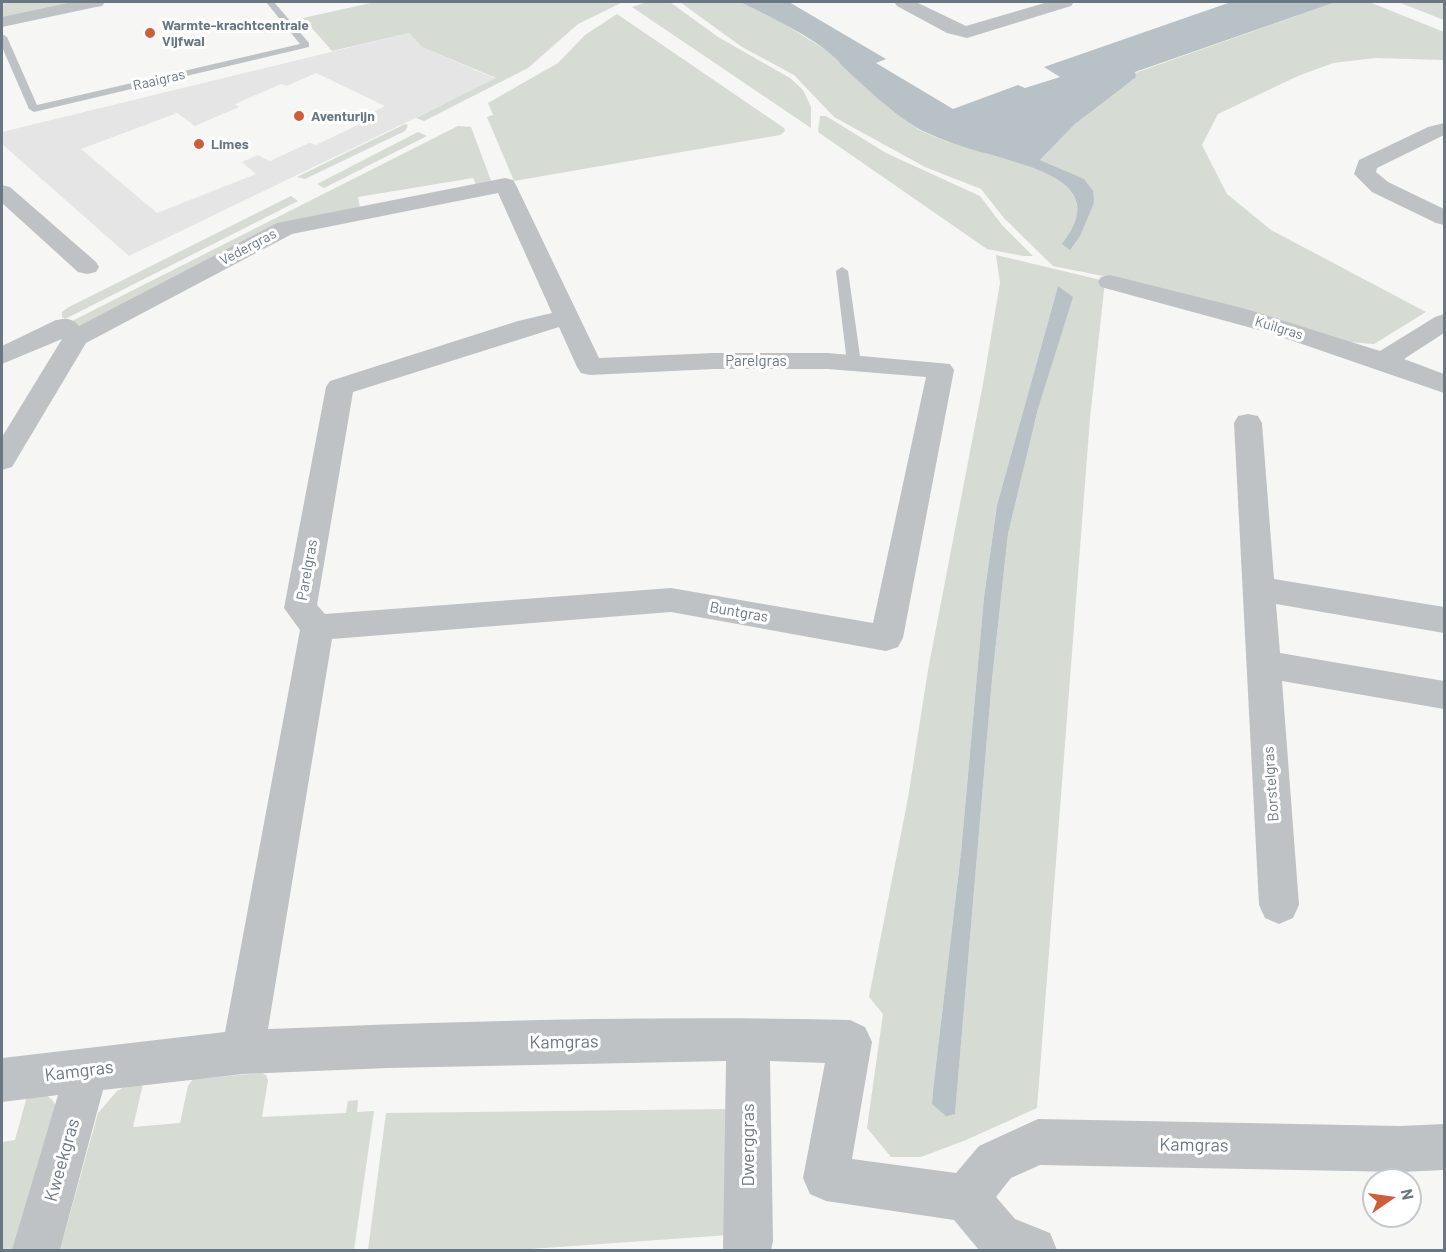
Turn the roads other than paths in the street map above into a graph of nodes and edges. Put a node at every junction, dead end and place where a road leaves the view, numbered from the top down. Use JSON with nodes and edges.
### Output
{"nodes":[{"id":1,"x":96,"y":2,"type":"edge"},
{"id":2,"x":270,"y":2,"type":"edge"},
{"id":3,"x":903,"y":2,"type":"edge"},
{"id":4,"x":1065,"y":2,"type":"edge"},
{"id":5,"x":2,"y":22,"type":"edge"},
{"id":6,"x":2,"y":37,"type":"edge"},
{"id":7,"x":1444,"y":129,"type":"edge"},
{"id":8,"x":505,"y":185,"type":"joint"},
{"id":9,"x":2,"y":192,"type":"edge"},
{"id":10,"x":1444,"y":218,"type":"edge"},
{"id":11,"x":87,"y":267,"type":"dead end"},
{"id":12,"x":842,"y":271,"type":"dead end"},
{"id":13,"x":1110,"y":282,"type":"dead end"},
{"id":14,"x":567,"y":317,"type":"junction"},
{"id":15,"x":1444,"y":322,"type":"edge"},
{"id":16,"x":76,"y":338,"type":"junction"},
{"id":17,"x":2,"y":356,"type":"edge"},
{"id":18,"x":1385,"y":360,"type":"junction"},
{"id":19,"x":855,"y":363,"type":"junction"},
{"id":20,"x":941,"y":370,"type":"joint"},
{"id":21,"x":1444,"y":384,"type":"edge"},
{"id":22,"x":1248,"y":423,"type":"dead end"},
{"id":23,"x":2,"y":460,"type":"edge"},
{"id":24,"x":1259,"y":589,"type":"junction"},
{"id":25,"x":1444,"y":620,"type":"edge"},
{"id":26,"x":317,"y":627,"type":"junction"},
{"id":27,"x":1263,"y":664,"type":"junction"},
{"id":28,"x":1444,"y":695,"type":"edge"},
{"id":29,"x":1279,"y":904,"type":"dead end"},
{"id":30,"x":748,"y":1039,"type":"junction"},
{"id":31,"x":243,"y":1052,"type":"junction"},
{"id":32,"x":87,"y":1070,"type":"junction"},
{"id":33,"x":2,"y":1080,"type":"edge"},
{"id":34,"x":1444,"y":1147,"type":"edge"},
{"id":35,"x":966,"y":1198,"type":"junction"},
{"id":36,"x":36,"y":1251,"type":"edge"},
{"id":37,"x":747,"y":1251,"type":"edge"},
{"id":38,"x":1034,"y":1251,"type":"edge"}],
"edges":[{"from":1,"to":5,"type":"street"},
{"from":2,"to":6,"type":"lane","name":"Raaigras"},
{"from":3,"to":4,"type":"street"},
{"from":7,"to":10,"type":"street"},
{"from":8,"to":14,"type":"street","name":"Parelgras"},
{"from":8,"to":16,"type":"street","name":"Vedergras"},
{"from":9,"to":11,"type":"street"},
{"from":12,"to":19,"type":"lane"},
{"from":13,"to":18,"type":"street","name":"Kuilgras"},
{"from":14,"to":19,"type":"street","name":"Parelgras"},
{"from":14,"to":26,"type":"street","name":"Parelgras"},
{"from":15,"to":18,"type":"street"},
{"from":16,"to":17,"type":"street"},
{"from":16,"to":23,"type":"street"},
{"from":18,"to":21,"type":"street","name":"Kuilgras"},
{"from":19,"to":20,"type":"street","name":"Parelgras"},
{"from":20,"to":26,"type":"street","name":"Buntgras"},
{"from":22,"to":24,"type":"street","name":"Borstelgras"},
{"from":24,"to":25,"type":"street"},
{"from":24,"to":27,"type":"street","name":"Borstelgras"},
{"from":26,"to":31,"type":"street"},
{"from":27,"to":28,"type":"street"},
{"from":27,"to":29,"type":"street","name":"Borstelgras"},
{"from":30,"to":31,"type":"street","name":"Kamgras"},
{"from":30,"to":35,"type":"street","name":"Kamgras"},
{"from":30,"to":37,"type":"street","name":"Dwerggras"},
{"from":31,"to":32,"type":"street","name":"Kamgras"},
{"from":32,"to":33,"type":"street","name":"Kamgras"},
{"from":32,"to":36,"type":"street","name":"Kweekgras"},
{"from":34,"to":35,"type":"street","name":"Kamgras"},
{"from":35,"to":38,"type":"street"}]}
